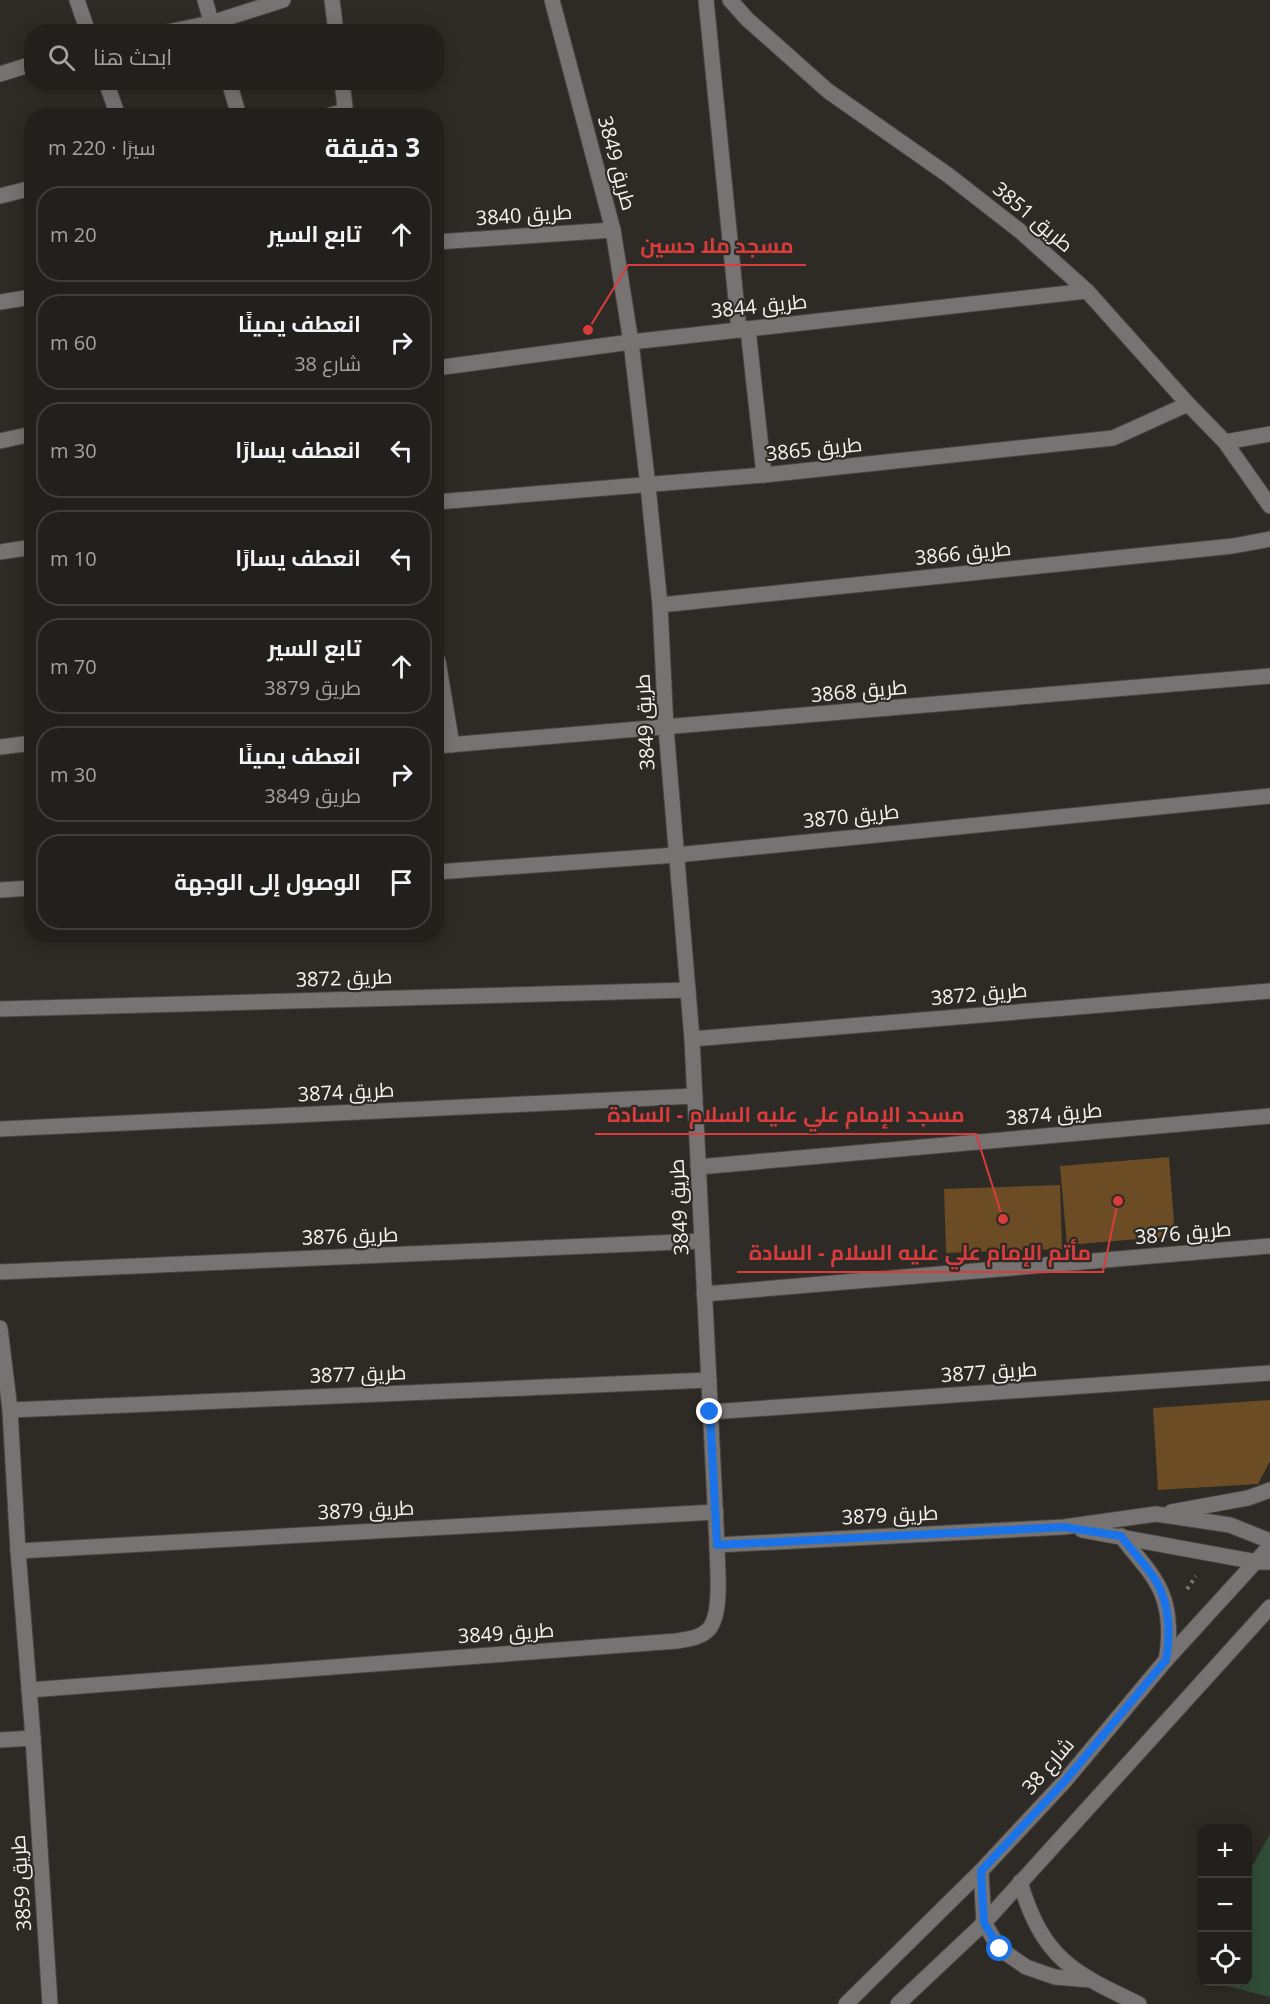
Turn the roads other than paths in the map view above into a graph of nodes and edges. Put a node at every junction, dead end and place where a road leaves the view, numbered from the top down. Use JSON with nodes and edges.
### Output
{"nodes":[{"id":1,"x":76,"y":0,"type":"edge"},
{"id":2,"x":205,"y":0,"type":"edge"},
{"id":3,"x":283,"y":0,"type":"edge"},
{"id":4,"x":332,"y":0,"type":"edge"},
{"id":5,"x":552,"y":0,"type":"edge"},
{"id":6,"x":706,"y":0,"type":"edge"},
{"id":7,"x":730,"y":0,"type":"edge"},
{"id":8,"x":85,"y":24,"type":"edge"},
{"id":9,"x":212,"y":24,"type":"edge"},
{"id":10,"x":221,"y":24,"type":"edge"},
{"id":11,"x":335,"y":24,"type":"edge"},
{"id":12,"x":24,"y":66,"type":"edge"},
{"id":13,"x":0,"y":74,"type":"edge"},
{"id":14,"x":109,"y":90,"type":"edge"},
{"id":15,"x":231,"y":90,"type":"edge"},
{"id":16,"x":343,"y":90,"type":"edge"},
{"id":17,"x":115,"y":108,"type":"edge"},
{"id":18,"x":237,"y":108,"type":"edge"},
{"id":19,"x":345,"y":108,"type":"edge"},
{"id":20,"x":24,"y":190,"type":"edge"},
{"id":21,"x":0,"y":196,"type":"edge"},
{"id":22,"x":614,"y":230,"type":"junction"},
{"id":23,"x":444,"y":241,"type":"edge"},
{"id":24,"x":1087,"y":291,"type":"junction"},
{"id":25,"x":24,"y":298,"type":"edge"},
{"id":26,"x":0,"y":302,"type":"edge"},
{"id":27,"x":743,"y":329,"type":"junction"},
{"id":28,"x":631,"y":342,"type":"junction"},
{"id":29,"x":444,"y":367,"type":"edge"},
{"id":30,"x":1188,"y":404,"type":"junction"},
{"id":31,"x":1270,"y":434,"type":"edge"},
{"id":32,"x":24,"y":436,"type":"edge"},
{"id":33,"x":0,"y":441,"type":"edge"},
{"id":34,"x":1225,"y":442,"type":"junction"},
{"id":35,"x":764,"y":475,"type":"junction"},
{"id":36,"x":648,"y":486,"type":"junction"},
{"id":37,"x":444,"y":501,"type":"edge"},
{"id":38,"x":1270,"y":506,"type":"edge"},
{"id":39,"x":1270,"y":539,"type":"edge"},
{"id":40,"x":24,"y":548,"type":"edge"},
{"id":41,"x":0,"y":552,"type":"edge"},
{"id":42,"x":660,"y":605,"type":"junction"},
{"id":43,"x":1270,"y":676,"type":"edge"},
{"id":44,"x":444,"y":697,"type":"edge"},
{"id":45,"x":666,"y":728,"type":"junction"},
{"id":46,"x":24,"y":744,"type":"edge"},
{"id":47,"x":452,"y":745,"type":"junction"},
{"id":48,"x":444,"y":746,"type":"edge"},
{"id":49,"x":0,"y":747,"type":"edge"},
{"id":50,"x":1270,"y":796,"type":"edge"},
{"id":51,"x":676,"y":855,"type":"junction"},
{"id":52,"x":444,"y":871,"type":"edge"},
{"id":53,"x":24,"y":888,"type":"edge"},
{"id":54,"x":0,"y":890,"type":"edge"},
{"id":55,"x":688,"y":990,"type":"junction"},
{"id":56,"x":1270,"y":991,"type":"edge"},
{"id":57,"x":0,"y":1008,"type":"edge"},
{"id":58,"x":692,"y":1039,"type":"junction"},
{"id":59,"x":694,"y":1096,"type":"junction"},
{"id":60,"x":1270,"y":1116,"type":"edge"},
{"id":61,"x":0,"y":1129,"type":"edge"},
{"id":62,"x":698,"y":1167,"type":"junction"},
{"id":63,"x":702,"y":1241,"type":"junction"},
{"id":64,"x":1270,"y":1246,"type":"edge"},
{"id":65,"x":0,"y":1272,"type":"edge"},
{"id":66,"x":704,"y":1294,"type":"junction"},
{"id":67,"x":0,"y":1328,"type":"edge"},
{"id":68,"x":1270,"y":1373,"type":"edge"},
{"id":69,"x":709,"y":1380,"type":"junction"},
{"id":70,"x":10,"y":1410,"type":"junction"},
{"id":71,"x":710,"y":1412,"type":"junction"},
{"id":72,"x":1270,"y":1490,"type":"edge"},
{"id":73,"x":716,"y":1512,"type":"junction"},
{"id":74,"x":1156,"y":1514,"type":"junction"},
{"id":75,"x":1064,"y":1527,"type":"junction"},
{"id":76,"x":1121,"y":1536,"type":"junction"},
{"id":77,"x":1270,"y":1540,"type":"edge"},
{"id":78,"x":717,"y":1545,"type":"junction"},
{"id":79,"x":1270,"y":1546,"type":"edge"},
{"id":80,"x":18,"y":1551,"type":"junction"},
{"id":81,"x":1263,"y":1562,"type":"edge"},
{"id":82,"x":1270,"y":1607,"type":"edge"},
{"id":83,"x":1166,"y":1660,"type":"junction"},
{"id":84,"x":29,"y":1690,"type":"junction"},
{"id":85,"x":33,"y":1738,"type":"junction"},
{"id":86,"x":0,"y":1740,"type":"edge"},
{"id":87,"x":981,"y":1871,"type":"junction"},
{"id":88,"x":1020,"y":1882,"type":"junction"},
{"id":89,"x":984,"y":1923,"type":"junction"},
{"id":90,"x":1091,"y":1980,"type":"junction"},
{"id":91,"x":50,"y":2004,"type":"edge"},
{"id":92,"x":846,"y":2004,"type":"edge"},
{"id":93,"x":898,"y":2004,"type":"edge"},
{"id":94,"x":1138,"y":2004,"type":"edge"}],
"edges":[{"from":1,"to":8,"type":"street"},
{"from":2,"to":9,"type":"street"},
{"from":3,"to":10,"type":"street"},
{"from":4,"to":11,"type":"street"},
{"from":5,"to":22,"type":"street","name":"طريق 3849"},
{"from":6,"to":27,"type":"street"},
{"from":7,"to":24,"type":"street","name":"طريق 3851"},
{"from":12,"to":13,"type":"street"},
{"from":14,"to":17,"type":"street"},
{"from":15,"to":18,"type":"street"},
{"from":16,"to":19,"type":"street"},
{"from":20,"to":21,"type":"street"},
{"from":22,"to":23,"type":"street","name":"طريق 3840"},
{"from":22,"to":28,"type":"street","name":"طريق 3849"},
{"from":24,"to":27,"type":"street","name":"طريق 3844"},
{"from":24,"to":30,"type":"street","name":"طريق 3851"},
{"from":25,"to":26,"type":"street"},
{"from":27,"to":28,"type":"street","name":"طريق 3844"},
{"from":27,"to":35,"type":"street"},
{"from":28,"to":29,"type":"street","name":"طريق 3844"},
{"from":28,"to":36,"type":"street","name":"طريق 3849"},
{"from":30,"to":34,"type":"street","name":"طريق 3851"},
{"from":30,"to":35,"type":"street","name":"طريق 3865"},
{"from":31,"to":34,"type":"street"},
{"from":32,"to":33,"type":"street"},
{"from":34,"to":38,"type":"street","name":"طريق 3851"},
{"from":35,"to":36,"type":"street","name":"طريق 3865"},
{"from":36,"to":37,"type":"street","name":"طريق 3865"},
{"from":36,"to":42,"type":"street","name":"طريق 3849"},
{"from":39,"to":42,"type":"street","name":"طريق 3866"},
{"from":40,"to":41,"type":"street"},
{"from":42,"to":45,"type":"street","name":"طريق 3849"},
{"from":43,"to":45,"type":"street","name":"طريق 3868"},
{"from":44,"to":47,"type":"street"},
{"from":45,"to":47,"type":"street","name":"طريق 3868"},
{"from":45,"to":51,"type":"street","name":"طريق 3849"},
{"from":46,"to":49,"type":"street"},
{"from":47,"to":48,"type":"street","name":"طريق 3868"},
{"from":50,"to":51,"type":"street","name":"طريق 3870"},
{"from":51,"to":52,"type":"street","name":"طريق 3870"},
{"from":51,"to":55,"type":"street","name":"طريق 3849"},
{"from":53,"to":54,"type":"street"},
{"from":55,"to":57,"type":"street","name":"طريق 3872"},
{"from":55,"to":58,"type":"street","name":"طريق 3849"},
{"from":56,"to":58,"type":"street","name":"طريق 3872"},
{"from":58,"to":59,"type":"street","name":"طريق 3849"},
{"from":59,"to":61,"type":"street","name":"طريق 3874"},
{"from":59,"to":62,"type":"street","name":"طريق 3849"},
{"from":60,"to":62,"type":"street","name":"طريق 3874"},
{"from":62,"to":63,"type":"street","name":"طريق 3849"},
{"from":63,"to":65,"type":"street","name":"طريق 3876"},
{"from":63,"to":66,"type":"street","name":"طريق 3849"},
{"from":64,"to":66,"type":"street","name":"طريق 3876"},
{"from":66,"to":69,"type":"street","name":"طريق 3849"},
{"from":67,"to":70,"type":"street","name":"طريق 3859"},
{"from":68,"to":71,"type":"street","name":"طريق 3877"},
{"from":69,"to":70,"type":"street","name":"طريق 3877"},
{"from":69,"to":71,"type":"street","name":"طريق 3849"},
{"from":70,"to":80,"type":"street","name":"طريق 3859"},
{"from":71,"to":73,"type":"street","name":"طريق 3849"},
{"from":72,"to":74,"type":"street"},
{"from":73,"to":78,"type":"street","name":"طريق 3849"},
{"from":73,"to":80,"type":"street","name":"طريق 3879"},
{"from":74,"to":75,"type":"street"},
{"from":74,"to":77,"type":"street"},
{"from":75,"to":76,"type":"street"},
{"from":75,"to":78,"type":"street","name":"طريق 3879"},
{"from":76,"to":81,"type":"street"},
{"from":76,"to":83,"type":"street"},
{"from":78,"to":84,"type":"street","name":"طريق 3849"},
{"from":79,"to":81,"type":"street","name":"شارع 38"},
{"from":80,"to":84,"type":"street","name":"طريق 3859"},
{"from":81,"to":83,"type":"street","name":"شارع 38"},
{"from":82,"to":88,"type":"street"},
{"from":83,"to":87,"type":"street","name":"شارع 38"},
{"from":84,"to":85,"type":"street","name":"طريق 3859"},
{"from":85,"to":86,"type":"street"},
{"from":85,"to":91,"type":"street","name":"طريق 3859"},
{"from":87,"to":89,"type":"street"},
{"from":87,"to":92,"type":"street","name":"شارع 38"},
{"from":88,"to":89,"type":"street"},
{"from":88,"to":90,"type":"street"},
{"from":89,"to":90,"type":"street"},
{"from":89,"to":93,"type":"street"},
{"from":90,"to":94,"type":"street"}]}
